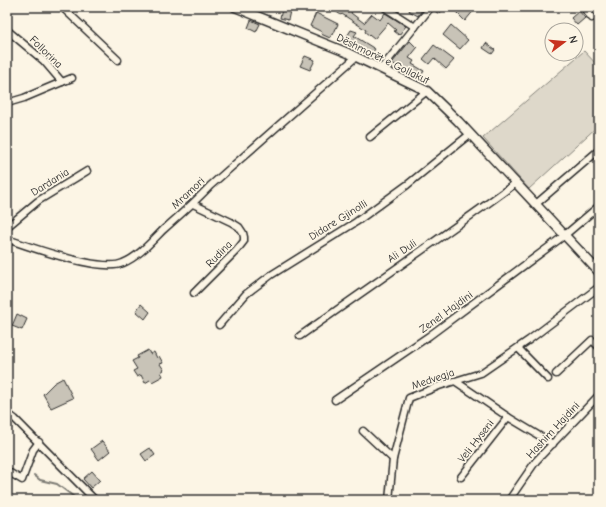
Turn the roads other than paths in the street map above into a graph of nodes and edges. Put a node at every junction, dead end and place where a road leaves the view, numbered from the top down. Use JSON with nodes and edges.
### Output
{"nodes":[{"id":1,"x":62,"y":7,"type":"edge"},
{"id":2,"x":235,"y":7,"type":"edge"},
{"id":3,"x":384,"y":7,"type":"edge"},
{"id":4,"x":431,"y":7,"type":"edge"},
{"id":5,"x":583,"y":7,"type":"edge"},
{"id":6,"x":592,"y":18,"type":"dead end"},
{"id":7,"x":415,"y":27,"type":"junction"},
{"id":8,"x":7,"y":30,"type":"edge"},
{"id":9,"x":356,"y":57,"type":"junction"},
{"id":10,"x":118,"y":60,"type":"dead end"},
{"id":11,"x":381,"y":69,"type":"junction"},
{"id":12,"x":72,"y":78,"type":"dead end"},
{"id":13,"x":62,"y":82,"type":"junction"},
{"id":14,"x":427,"y":92,"type":"junction"},
{"id":15,"x":7,"y":103,"type":"edge"},
{"id":16,"x":470,"y":134,"type":"junction"},
{"id":17,"x":370,"y":137,"type":"dead end"},
{"id":18,"x":599,"y":150,"type":"edge"},
{"id":19,"x":88,"y":171,"type":"dead end"},
{"id":20,"x":516,"y":183,"type":"junction"},
{"id":21,"x":194,"y":204,"type":"junction"},
{"id":22,"x":536,"y":204,"type":"junction"},
{"id":23,"x":599,"y":206,"type":"edge"},
{"id":24,"x":7,"y":227,"type":"edge"},
{"id":25,"x":565,"y":235,"type":"junction"},
{"id":26,"x":7,"y":239,"type":"edge"},
{"id":27,"x":599,"y":272,"type":"edge"},
{"id":28,"x":599,"y":287,"type":"edge"},
{"id":29,"x":194,"y":293,"type":"dead end"},
{"id":30,"x":219,"y":325,"type":"dead end"},
{"id":31,"x":300,"y":336,"type":"dead end"},
{"id":32,"x":599,"y":346,"type":"edge"},
{"id":33,"x":518,"y":348,"type":"junction"},
{"id":34,"x":556,"y":374,"type":"dead end"},
{"id":35,"x":548,"y":379,"type":"dead end"},
{"id":36,"x":455,"y":381,"type":"junction"},
{"id":37,"x":599,"y":395,"type":"edge"},
{"id":38,"x":335,"y":400,"type":"dead end"},
{"id":39,"x":7,"y":413,"type":"edge"},
{"id":40,"x":508,"y":417,"type":"junction"},
{"id":41,"x":363,"y":431,"type":"dead end"},
{"id":42,"x":39,"y":442,"type":"junction"},
{"id":43,"x":553,"y":444,"type":"junction"},
{"id":44,"x":393,"y":459,"type":"junction"},
{"id":45,"x":7,"y":471,"type":"edge"},
{"id":46,"x":461,"y":477,"type":"dead end"},
{"id":47,"x":95,"y":500,"type":"edge"},
{"id":48,"x":388,"y":500,"type":"edge"},
{"id":49,"x":509,"y":500,"type":"edge"}],
"edges":[{"from":1,"to":10,"type":"street"},
{"from":2,"to":9,"type":"street","name":"Dëshmorët e Gollakut"},
{"from":3,"to":7,"type":"street"},
{"from":4,"to":7,"type":"street"},
{"from":5,"to":6,"type":"street"},
{"from":7,"to":11,"type":"street"},
{"from":8,"to":13,"type":"street","name":"Follorina"},
{"from":9,"to":11,"type":"street","name":"Dëshmorët e Gollakut"},
{"from":9,"to":21,"type":"street","name":"Mramori"},
{"from":11,"to":14,"type":"street","name":"Dëshmorët e Gollakut"},
{"from":12,"to":13,"type":"street"},
{"from":13,"to":15,"type":"street","name":"Follorina"},
{"from":14,"to":16,"type":"street","name":"Dëshmorët e Gollakut"},
{"from":14,"to":17,"type":"street"},
{"from":16,"to":20,"type":"street","name":"Dëshmorët e Gollakut"},
{"from":16,"to":30,"type":"street","name":"Didare Gjinolli"},
{"from":18,"to":22,"type":"street"},
{"from":19,"to":24,"type":"street","name":"Dardania"},
{"from":20,"to":22,"type":"street","name":"Dëshmorët e Gollakut"},
{"from":20,"to":31,"type":"street","name":"Ali Duli"},
{"from":21,"to":26,"type":"street","name":"Mramori"},
{"from":21,"to":29,"type":"street","name":"Rudina"},
{"from":22,"to":25,"type":"street","name":"Dëshmorët e Gollakut"},
{"from":23,"to":25,"type":"street"},
{"from":25,"to":27,"type":"street","name":"Dëshmorët e Gollakut"},
{"from":25,"to":38,"type":"street","name":"Zenel Hajdini"},
{"from":28,"to":33,"type":"street","name":"Medvegja"},
{"from":32,"to":34,"type":"street"},
{"from":33,"to":35,"type":"street"},
{"from":33,"to":36,"type":"street","name":"Medvegja"},
{"from":36,"to":40,"type":"street","name":"Veli Hyseni"},
{"from":36,"to":44,"type":"street","name":"Medvegja"},
{"from":37,"to":43,"type":"street","name":"Hashim Hajdini"},
{"from":39,"to":42,"type":"street"},
{"from":40,"to":43,"type":"street","name":"Veli Hyseni"},
{"from":40,"to":46,"type":"street","name":"Veli Hyseni"},
{"from":41,"to":44,"type":"street"},
{"from":42,"to":45,"type":"street"},
{"from":42,"to":47,"type":"street"},
{"from":43,"to":49,"type":"street","name":"Hashim Hajdini"},
{"from":44,"to":48,"type":"street","name":"Medvegja"}]}
